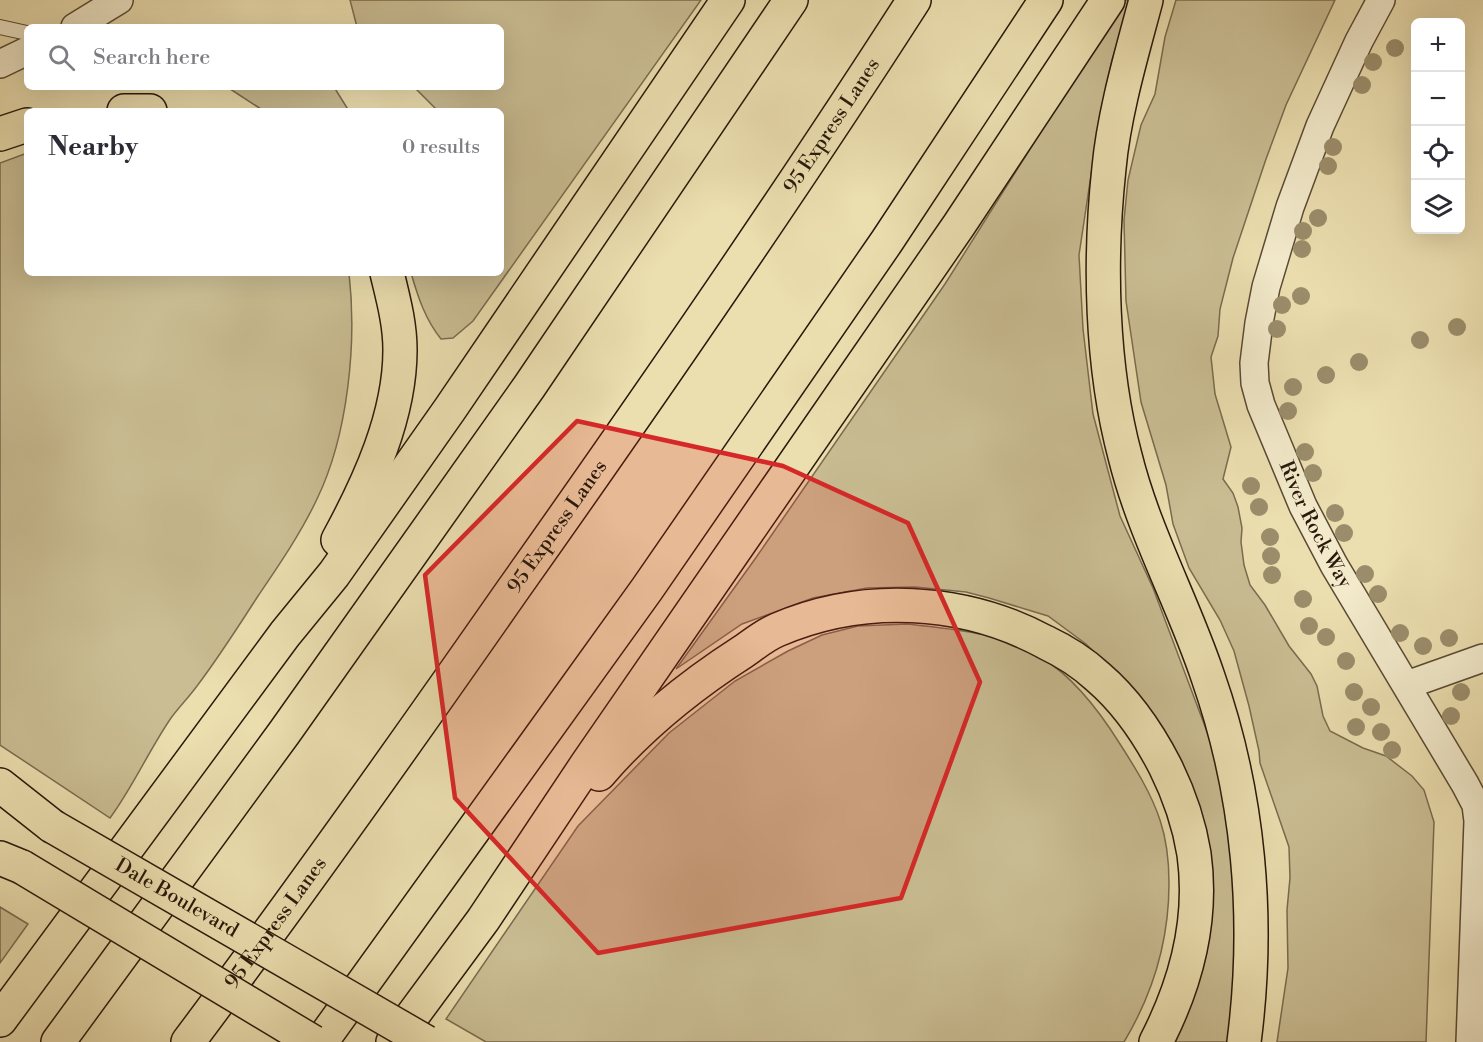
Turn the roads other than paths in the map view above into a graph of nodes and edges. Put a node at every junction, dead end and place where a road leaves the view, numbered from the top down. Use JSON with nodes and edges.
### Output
{"nodes":[{"id":1,"x":118,"y":0,"type":"edge"},
{"id":2,"x":728,"y":0,"type":"edge"},
{"id":3,"x":791,"y":0,"type":"edge"},
{"id":4,"x":914,"y":0,"type":"edge"},
{"id":5,"x":1046,"y":0,"type":"edge"},
{"id":6,"x":1108,"y":0,"type":"edge"},
{"id":7,"x":1146,"y":0,"type":"edge"},
{"id":8,"x":1381,"y":0,"type":"edge"},
{"id":9,"x":80,"y":24,"type":"edge"},
{"id":10,"x":0,"y":27,"type":"edge"},
{"id":11,"x":24,"y":32,"type":"edge"},
{"id":12,"x":24,"y":52,"type":"edge"},
{"id":13,"x":0,"y":64,"type":"edge"},
{"id":14,"x":24,"y":126,"type":"edge"},
{"id":15,"x":0,"y":134,"type":"edge"},
{"id":16,"x":388,"y":276,"type":"edge"},
{"id":17,"x":285,"y":634,"type":"junction"},
{"id":18,"x":1483,"y":658,"type":"edge"},
{"id":19,"x":1407,"y":686,"type":"junction"},
{"id":20,"x":0,"y":785,"type":"edge"},
{"id":21,"x":11,"y":862,"type":"edge"},
{"id":22,"x":503,"y":891,"type":"junction"},
{"id":23,"x":0,"y":1020,"type":"edge"},
{"id":24,"x":1475,"y":1036,"type":"edge"},
{"id":25,"x":58,"y":1042,"type":"edge"},
{"id":26,"x":188,"y":1042,"type":"edge"},
{"id":27,"x":313,"y":1042,"type":"edge"},
{"id":28,"x":321,"y":1042,"type":"edge"},
{"id":29,"x":393,"y":1042,"type":"edge"},
{"id":30,"x":426,"y":1042,"type":"edge"},
{"id":31,"x":1156,"y":1042,"type":"edge"},
{"id":32,"x":1245,"y":1042,"type":"edge"}],
"edges":[{"from":1,"to":9,"type":"street"},
{"from":2,"to":17,"type":"main road"},
{"from":3,"to":25,"type":"main road"},
{"from":4,"to":26,"type":"main road","name":"95 Express Lanes"},
{"from":5,"to":28,"type":"main road"},
{"from":6,"to":22,"type":"main road"},
{"from":7,"to":32,"type":"main road"},
{"from":8,"to":19,"type":"street","name":"River Rock Way"},
{"from":10,"to":11,"type":"lane"},
{"from":12,"to":13,"type":"street"},
{"from":14,"to":15,"type":"main road"},
{"from":16,"to":17,"type":"main road"},
{"from":17,"to":23,"type":"main road"},
{"from":18,"to":19,"type":"street"},
{"from":19,"to":24,"type":"street","name":"River Rock Way"},
{"from":20,"to":30,"type":"main road","name":"Dale Boulevard","bridge":true},
{"from":21,"to":27,"type":"main road","bridge":true},
{"from":22,"to":29,"type":"main road"},
{"from":22,"to":31,"type":"main road"}]}
